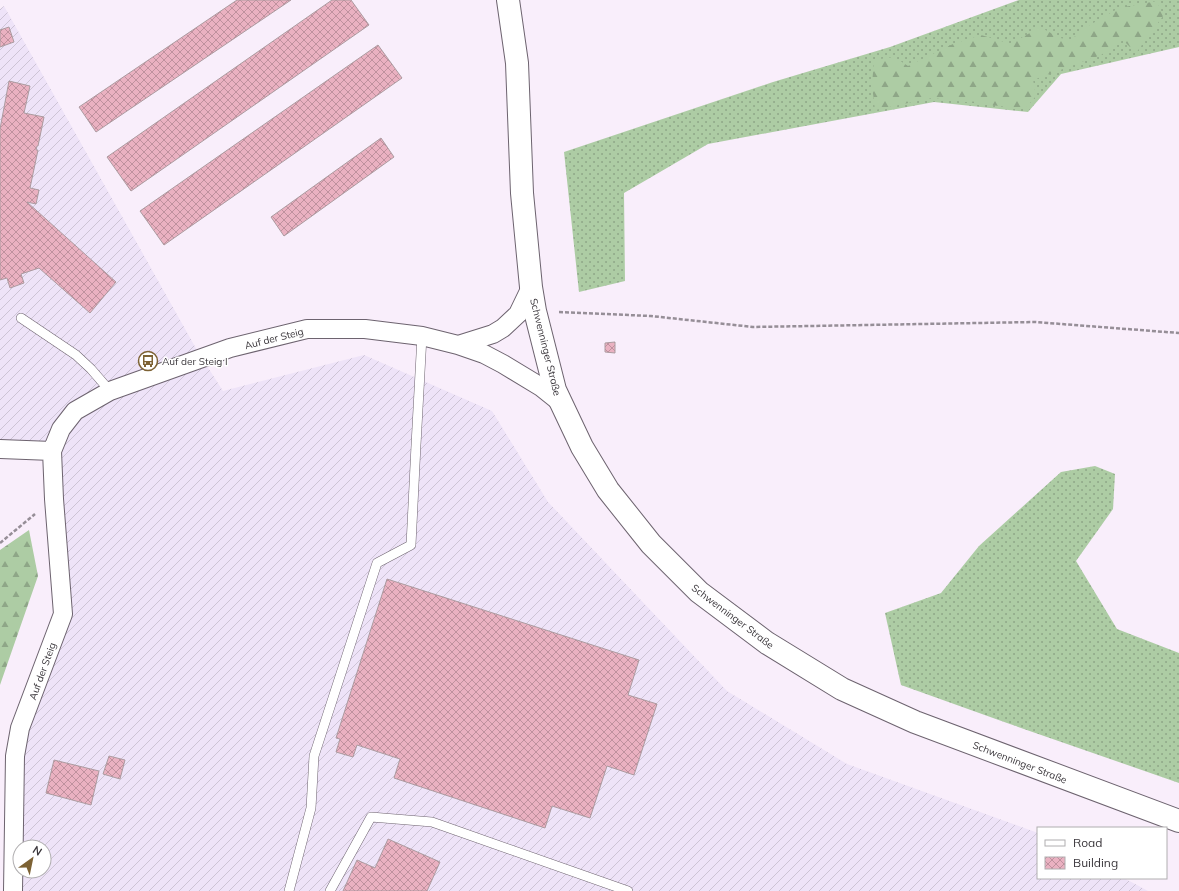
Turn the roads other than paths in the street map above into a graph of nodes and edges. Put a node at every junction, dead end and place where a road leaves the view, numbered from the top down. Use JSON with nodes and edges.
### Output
{"nodes":[{"id":1,"x":508,"y":0,"type":"edge"},
{"id":2,"x":531,"y":287,"type":"junction"},
{"id":3,"x":21,"y":318,"type":"dead end"},
{"id":4,"x":422,"y":336,"type":"junction"},
{"id":5,"x":458,"y":345,"type":"junction"},
{"id":6,"x":110,"y":391,"type":"junction"},
{"id":7,"x":561,"y":404,"type":"junction"},
{"id":8,"x":0,"y":449,"type":"edge"},
{"id":9,"x":52,"y":451,"type":"junction"},
{"id":10,"x":1179,"y":821,"type":"edge"},
{"id":11,"x":13,"y":891,"type":"edge"},
{"id":12,"x":289,"y":891,"type":"edge"},
{"id":13,"x":330,"y":891,"type":"edge"},
{"id":14,"x":628,"y":891,"type":"edge"}],
"edges":[{"from":1,"to":2,"type":"main road","name":"Schwenninger Straße"},
{"from":2,"to":5,"type":"street"},
{"from":2,"to":7,"type":"main road","name":"Schwenninger Straße"},
{"from":3,"to":6,"type":"lane"},
{"from":4,"to":5,"type":"street","name":"Auf der Steig"},
{"from":4,"to":6,"type":"street","name":"Auf der Steig"},
{"from":4,"to":12,"type":"lane"},
{"from":5,"to":7,"type":"street","name":"Auf der Steig"},
{"from":6,"to":9,"type":"street","name":"Auf der Steig"},
{"from":7,"to":10,"type":"main road","name":"Schwenninger Straße"},
{"from":8,"to":9,"type":"street"},
{"from":9,"to":11,"type":"street","name":"Auf der Steig"},
{"from":13,"to":14,"type":"lane"}]}
